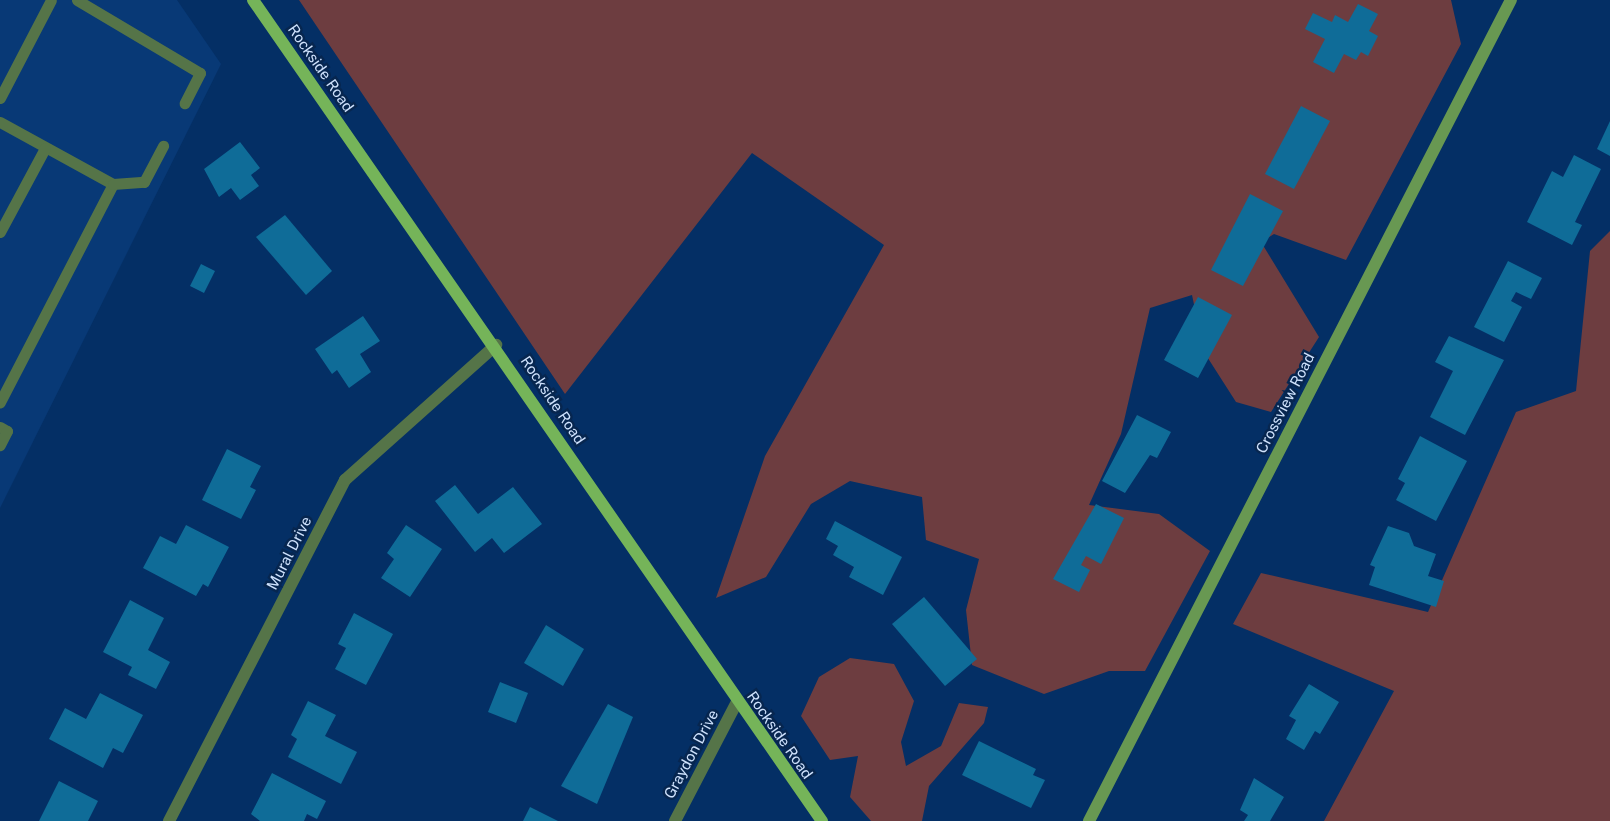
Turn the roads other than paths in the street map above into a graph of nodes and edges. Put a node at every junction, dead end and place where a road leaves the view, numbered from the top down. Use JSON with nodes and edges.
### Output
{"nodes":[{"id":1,"x":51,"y":0,"type":"edge"},
{"id":2,"x":77,"y":0,"type":"edge"},
{"id":3,"x":253,"y":0,"type":"edge"},
{"id":4,"x":1511,"y":0,"type":"edge"},
{"id":5,"x":0,"y":98,"type":"edge"},
{"id":6,"x":185,"y":103,"type":"dead end"},
{"id":7,"x":0,"y":122,"type":"edge"},
{"id":8,"x":163,"y":146,"type":"dead end"},
{"id":9,"x":45,"y":148,"type":"junction"},
{"id":10,"x":113,"y":184,"type":"junction"},
{"id":11,"x":0,"y":232,"type":"edge"},
{"id":12,"x":496,"y":345,"type":"junction"},
{"id":13,"x":0,"y":402,"type":"edge"},
{"id":14,"x":0,"y":428,"type":"edge"},
{"id":15,"x":0,"y":445,"type":"edge"},
{"id":16,"x":737,"y":702,"type":"junction"},
{"id":17,"x":169,"y":821,"type":"edge"},
{"id":18,"x":675,"y":821,"type":"edge"},
{"id":19,"x":822,"y":821,"type":"edge"},
{"id":20,"x":1089,"y":821,"type":"edge"}],
"edges":[{"from":1,"to":5,"type":"lane"},
{"from":2,"to":6,"type":"lane"},
{"from":3,"to":12,"type":"main road","name":"Rockside Road"},
{"from":4,"to":20,"type":"street","name":"Crossview Road"},
{"from":7,"to":9,"type":"lane"},
{"from":8,"to":10,"type":"lane"},
{"from":9,"to":10,"type":"lane"},
{"from":9,"to":11,"type":"lane"},
{"from":10,"to":13,"type":"lane"},
{"from":12,"to":16,"type":"main road","name":"Rockside Road"},
{"from":12,"to":17,"type":"street","name":"Mural Drive"},
{"from":14,"to":15,"type":"lane"},
{"from":16,"to":18,"type":"street","name":"Graydon Drive"},
{"from":16,"to":19,"type":"main road","name":"Rockside Road"}]}
